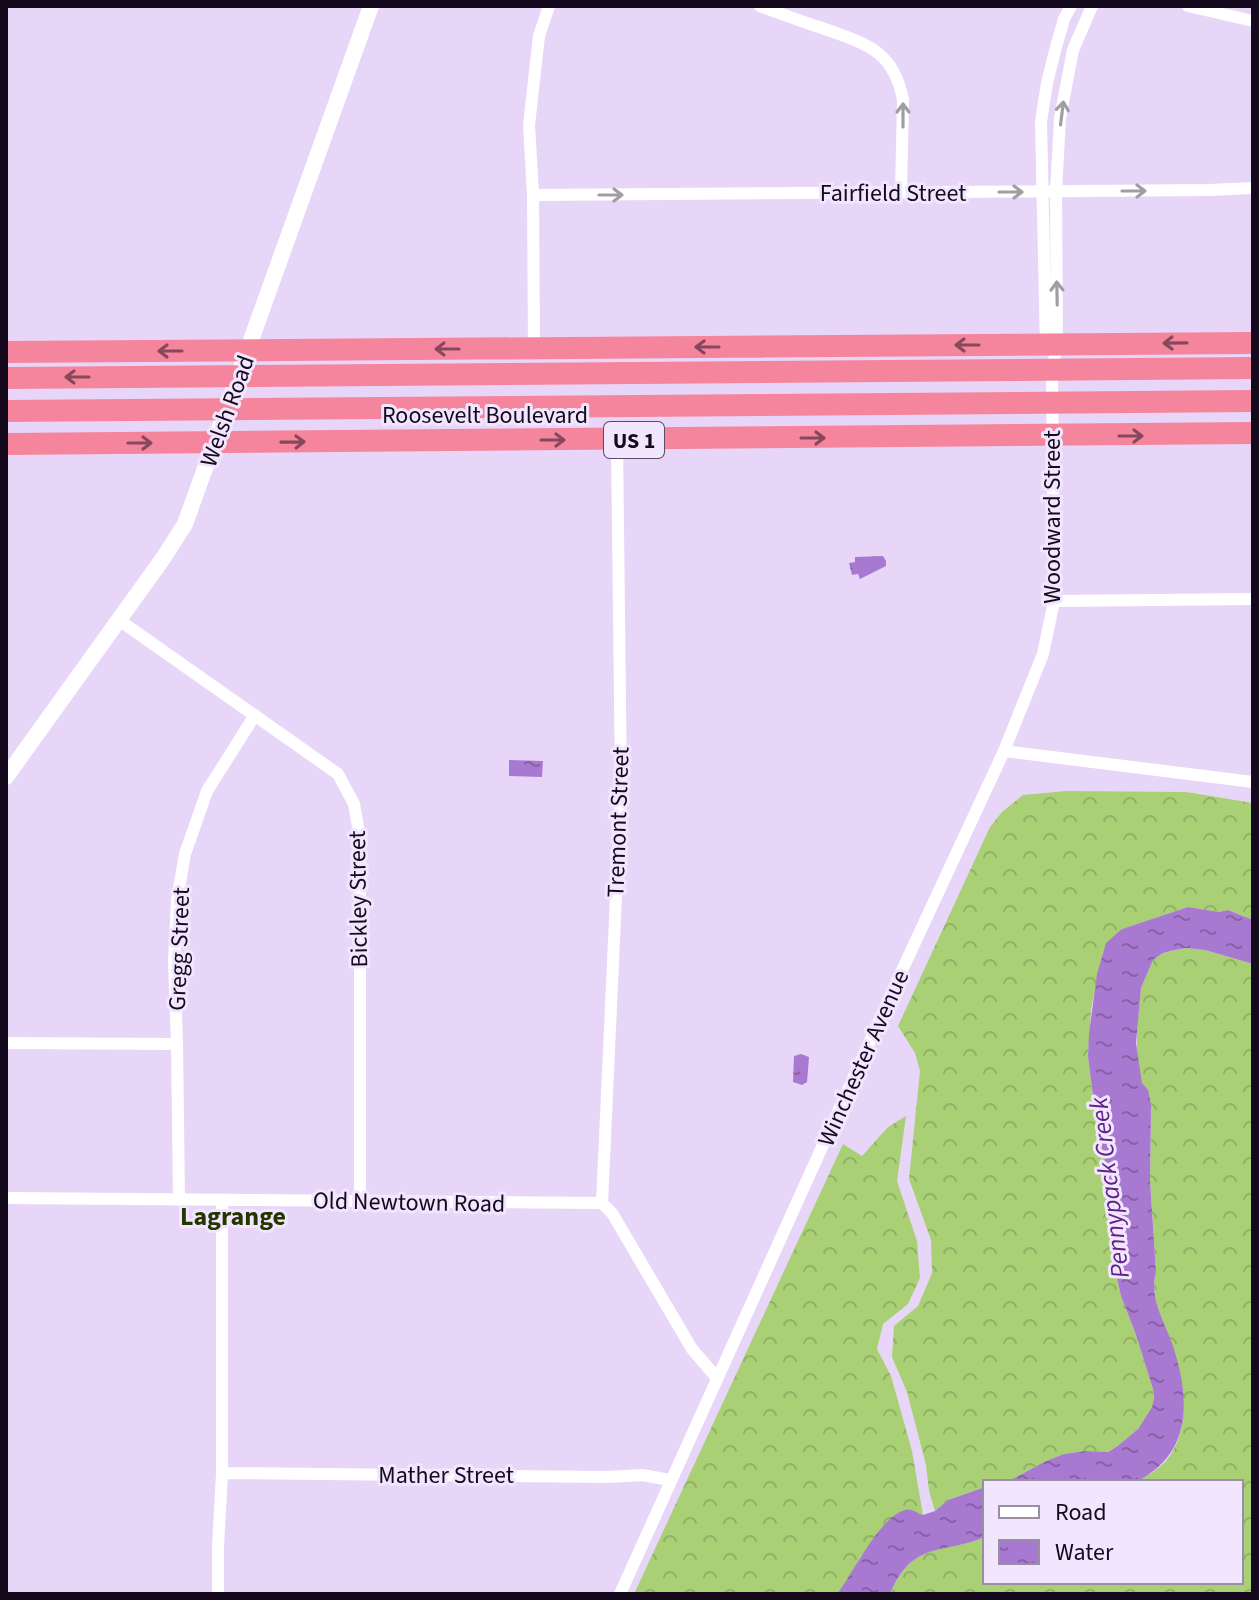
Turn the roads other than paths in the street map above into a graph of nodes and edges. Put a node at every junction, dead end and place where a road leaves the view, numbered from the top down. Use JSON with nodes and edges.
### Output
{"nodes":[{"id":1,"x":371,"y":6,"type":"edge"},
{"id":2,"x":549,"y":6,"type":"edge"},
{"id":3,"x":760,"y":6,"type":"edge"},
{"id":4,"x":1071,"y":6,"type":"edge"},
{"id":5,"x":1092,"y":6,"type":"edge"},
{"id":6,"x":1188,"y":6,"type":"edge"},
{"id":7,"x":1253,"y":21,"type":"edge"},
{"id":8,"x":1253,"y":188,"type":"edge"},
{"id":9,"x":1050,"y":191,"type":"junction"},
{"id":10,"x":901,"y":193,"type":"junction"},
{"id":11,"x":533,"y":195,"type":"junction"},
{"id":12,"x":1253,"y":343,"type":"edge"},
{"id":13,"x":1051,"y":345,"type":"junction"},
{"id":14,"x":534,"y":348,"type":"junction"},
{"id":15,"x":248,"y":350,"type":"junction"},
{"id":16,"x":6,"y":352,"type":"edge"},
{"id":17,"x":1253,"y":368,"type":"edge"},
{"id":18,"x":1052,"y":370,"type":"junction"},
{"id":19,"x":239,"y":376,"type":"junction"},
{"id":20,"x":6,"y":378,"type":"edge"},
{"id":21,"x":1253,"y":401,"type":"edge"},
{"id":22,"x":1052,"y":403,"type":"junction"},
{"id":23,"x":227,"y":410,"type":"junction"},
{"id":24,"x":6,"y":411,"type":"edge"},
{"id":25,"x":1253,"y":433,"type":"edge"},
{"id":26,"x":1053,"y":436,"type":"junction"},
{"id":27,"x":617,"y":440,"type":"junction"},
{"id":28,"x":215,"y":443,"type":"junction"},
{"id":29,"x":6,"y":444,"type":"edge"},
{"id":30,"x":1253,"y":599,"type":"edge"},
{"id":31,"x":1054,"y":601,"type":"junction"},
{"id":32,"x":119,"y":620,"type":"junction"},
{"id":33,"x":255,"y":715,"type":"junction"},
{"id":34,"x":1004,"y":751,"type":"junction"},
{"id":35,"x":6,"y":777,"type":"edge"},
{"id":36,"x":1253,"y":782,"type":"edge"},
{"id":37,"x":6,"y":1043,"type":"edge"},
{"id":38,"x":177,"y":1044,"type":"junction"},
{"id":39,"x":6,"y":1198,"type":"edge"},
{"id":40,"x":179,"y":1200,"type":"junction"},
{"id":41,"x":222,"y":1200,"type":"junction"},
{"id":42,"x":360,"y":1201,"type":"junction"},
{"id":43,"x":602,"y":1203,"type":"junction"},
{"id":44,"x":717,"y":1378,"type":"junction"},
{"id":45,"x":222,"y":1473,"type":"junction"},
{"id":46,"x":670,"y":1480,"type":"junction"},
{"id":47,"x":218,"y":1594,"type":"edge"},
{"id":48,"x":620,"y":1594,"type":"edge"}],
"edges":[{"from":1,"to":15,"type":"main road","name":"Welsh Road"},
{"from":2,"to":11,"type":"street"},
{"from":10,"to":3,"type":"street","one_way":true},
{"from":4,"to":9,"type":"street","name":"Woodward Street"},
{"from":9,"to":5,"type":"street","name":"Woodward Street","one_way":true},
{"from":6,"to":7,"type":"street"},
{"from":9,"to":8,"type":"street","name":"Fairfield Street","one_way":true},
{"from":10,"to":9,"type":"street","name":"Fairfield Street","one_way":true},
{"from":9,"to":13,"type":"street","name":"Woodward Street"},
{"from":11,"to":10,"type":"street","name":"Fairfield Street","one_way":true},
{"from":11,"to":14,"type":"street"},
{"from":12,"to":13,"type":"highway","one_way":true},
{"from":13,"to":14,"type":"highway","one_way":true},
{"from":13,"to":18,"type":"street","name":"Woodward Street"},
{"from":14,"to":15,"type":"highway","one_way":true},
{"from":15,"to":16,"type":"highway","one_way":true},
{"from":15,"to":19,"type":"main road","name":"Welsh Road"},
{"from":17,"to":18,"type":"highway","name":"Roosevelt Boulevard"},
{"from":18,"to":19,"type":"highway","name":"Roosevelt Boulevard"},
{"from":18,"to":22,"type":"street","name":"Woodward Street"},
{"from":19,"to":20,"type":"highway","name":"Roosevelt Boulevard","one_way":true},
{"from":19,"to":23,"type":"main road","name":"Welsh Road"},
{"from":21,"to":22,"type":"highway","name":"Roosevelt Boulevard","number":"US 1"},
{"from":22,"to":23,"type":"highway","name":"Roosevelt Boulevard","number":"US 1"},
{"from":22,"to":26,"type":"street","name":"Woodward Street"},
{"from":23,"to":24,"type":"highway","name":"Roosevelt Boulevard","number":"US 1"},
{"from":23,"to":28,"type":"main road","name":"Welsh Road"},
{"from":26,"to":25,"type":"highway","name":"Roosevelt Boulevard","number":"US 1","one_way":true},
{"from":27,"to":26,"type":"highway","name":"Roosevelt Boulevard","number":"US 1","one_way":true},
{"from":26,"to":31,"type":"street","name":"Woodward Street"},
{"from":28,"to":27,"type":"highway","name":"Roosevelt Boulevard","number":"US 1","one_way":true},
{"from":27,"to":43,"type":"street","name":"Tremont Street"},
{"from":29,"to":28,"type":"highway","name":"Roosevelt Boulevard","number":"US 1","one_way":true},
{"from":28,"to":32,"type":"main road","name":"Welsh Road"},
{"from":30,"to":31,"type":"street"},
{"from":31,"to":34,"type":"street","name":"Woodward Street"},
{"from":32,"to":33,"type":"street","name":"Bickley Street"},
{"from":32,"to":35,"type":"main road","name":"Welsh Road"},
{"from":33,"to":38,"type":"street","name":"Gregg Street"},
{"from":33,"to":42,"type":"street","name":"Bickley Street"},
{"from":34,"to":36,"type":"street"},
{"from":34,"to":44,"type":"street","name":"Winchester Avenue"},
{"from":37,"to":38,"type":"street"},
{"from":38,"to":40,"type":"street","name":"Gregg Street"},
{"from":39,"to":40,"type":"street","name":"Old Newtown Road"},
{"from":40,"to":41,"type":"street","name":"Old Newtown Road"},
{"from":41,"to":42,"type":"street","name":"Old Newtown Road"},
{"from":41,"to":45,"type":"street"},
{"from":42,"to":43,"type":"street","name":"Old Newtown Road"},
{"from":43,"to":44,"type":"street"},
{"from":44,"to":46,"type":"street","name":"Winchester Avenue"},
{"from":45,"to":46,"type":"street","name":"Mather Street"},
{"from":45,"to":47,"type":"street"},
{"from":46,"to":48,"type":"street","name":"Winchester Avenue"}]}
